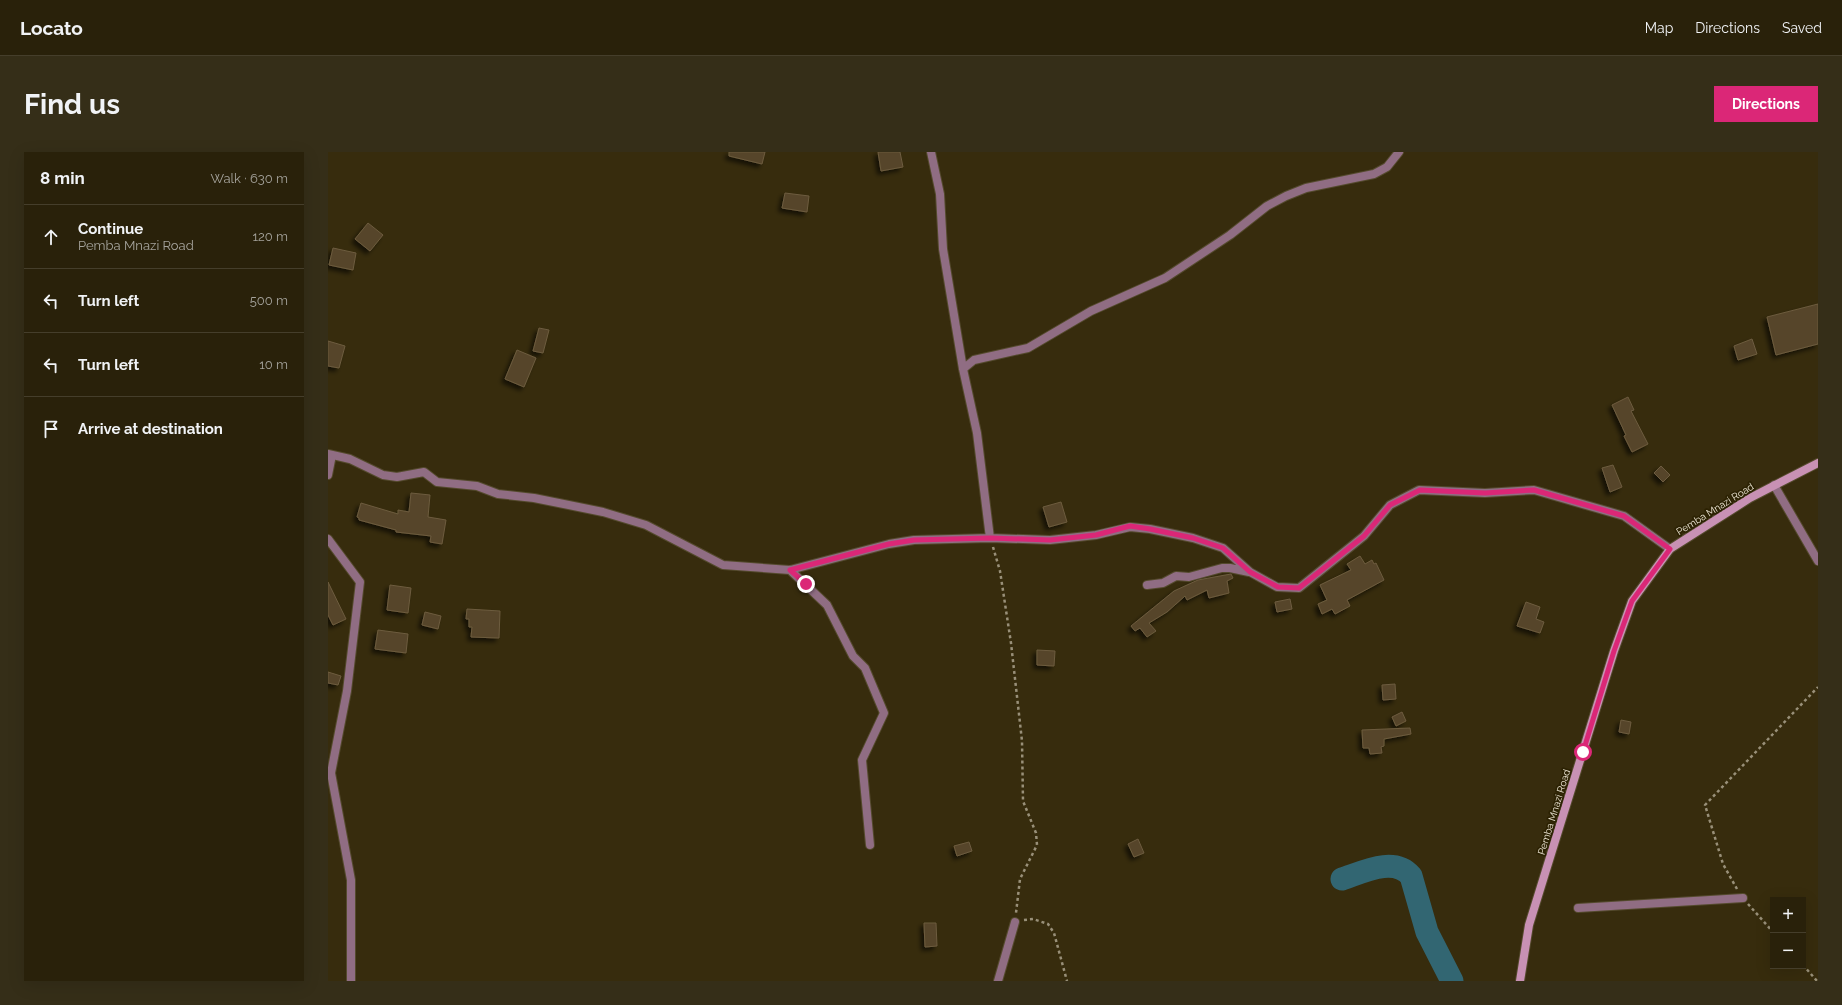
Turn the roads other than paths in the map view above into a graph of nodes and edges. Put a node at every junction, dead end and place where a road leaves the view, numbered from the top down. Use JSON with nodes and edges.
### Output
{"nodes":[{"id":1,"x":931,"y":152,"type":"edge"},
{"id":2,"x":1399,"y":152,"type":"edge"},
{"id":3,"x":963,"y":369,"type":"junction"},
{"id":4,"x":330,"y":454,"type":"edge"},
{"id":5,"x":1818,"y":463,"type":"edge"},
{"id":6,"x":328,"y":475,"type":"edge"},
{"id":7,"x":1774,"y":485,"type":"junction"},
{"id":8,"x":990,"y":538,"type":"junction"},
{"id":9,"x":328,"y":539,"type":"edge"},
{"id":10,"x":1670,"y":549,"type":"junction"},
{"id":11,"x":1818,"y":561,"type":"edge"},
{"id":12,"x":790,"y":570,"type":"junction"},
{"id":13,"x":1250,"y":572,"type":"junction"},
{"id":14,"x":1147,"y":585,"type":"dead end"},
{"id":15,"x":870,"y":845,"type":"dead end"},
{"id":16,"x":1743,"y":898,"type":"road end"},
{"id":17,"x":1578,"y":908,"type":"dead end"},
{"id":18,"x":1015,"y":922,"type":"road end"},
{"id":19,"x":351,"y":981,"type":"edge"},
{"id":20,"x":998,"y":981,"type":"edge"},
{"id":21,"x":1520,"y":981,"type":"edge"}],
"edges":[{"from":1,"to":3,"type":"street"},
{"from":2,"to":3,"type":"street"},
{"from":3,"to":8,"type":"street"},
{"from":4,"to":6,"type":"street"},
{"from":4,"to":12,"type":"street"},
{"from":5,"to":7,"type":"main road","name":"Pemba Mnazi Road"},
{"from":7,"to":10,"type":"main road","name":"Pemba Mnazi Road"},
{"from":7,"to":11,"type":"street"},
{"from":8,"to":12,"type":"street"},
{"from":8,"to":13,"type":"street"},
{"from":9,"to":19,"type":"street"},
{"from":10,"to":13,"type":"street"},
{"from":10,"to":21,"type":"main road","name":"Pemba Mnazi Road"},
{"from":12,"to":15,"type":"street"},
{"from":13,"to":14,"type":"street"},
{"from":16,"to":17,"type":"street"},
{"from":18,"to":20,"type":"street"}]}
